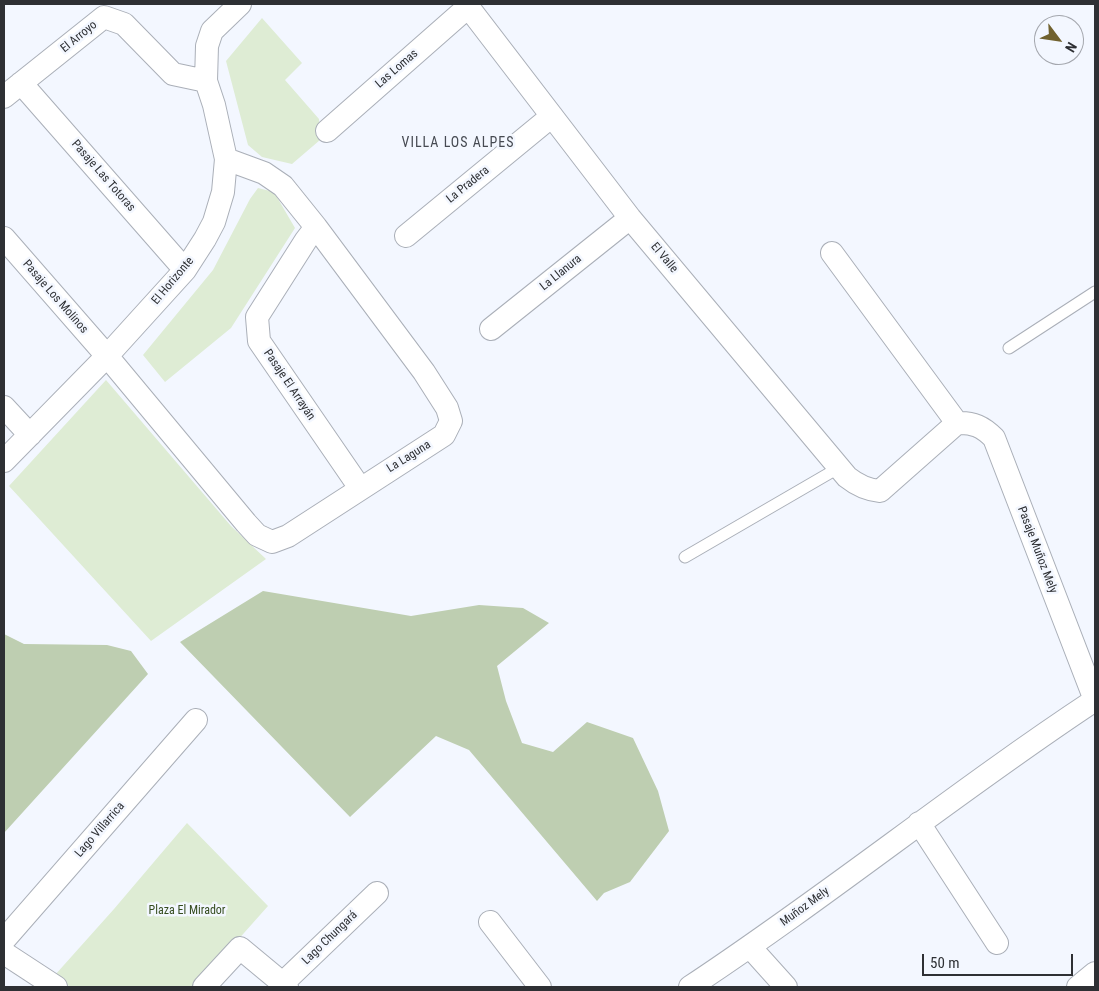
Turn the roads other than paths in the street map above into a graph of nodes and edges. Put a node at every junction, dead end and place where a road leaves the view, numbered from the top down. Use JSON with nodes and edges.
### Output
{"nodes":[{"id":1,"x":240,"y":4,"type":"edge"},
{"id":2,"x":467,"y":5,"type":"edge"},
{"id":3,"x":206,"y":81,"type":"junction"},
{"id":4,"x":21,"y":83,"type":"junction"},
{"id":5,"x":4,"y":98,"type":"edge"},
{"id":6,"x":552,"y":116,"type":"junction"},
{"id":7,"x":327,"y":131,"type":"dead end"},
{"id":8,"x":226,"y":159,"type":"junction"},
{"id":9,"x":630,"y":218,"type":"junction"},
{"id":10,"x":316,"y":227,"type":"junction"},
{"id":11,"x":406,"y":236,"type":"dead end"},
{"id":12,"x":4,"y":238,"type":"edge"},
{"id":13,"x":832,"y":253,"type":"dead end"},
{"id":14,"x":185,"y":270,"type":"junction"},
{"id":15,"x":1095,"y":292,"type":"edge"},
{"id":16,"x":492,"y":328,"type":"dead end"},
{"id":17,"x":1009,"y":348,"type":"dead end"},
{"id":18,"x":107,"y":356,"type":"junction"},
{"id":19,"x":4,"y":407,"type":"edge"},
{"id":20,"x":957,"y":423,"type":"junction"},
{"id":21,"x":30,"y":435,"type":"junction"},
{"id":22,"x":4,"y":461,"type":"edge"},
{"id":23,"x":840,"y":467,"type":"junction"},
{"id":24,"x":360,"y":488,"type":"junction"},
{"id":25,"x":685,"y":557,"type":"dead end"},
{"id":26,"x":1095,"y":700,"type":"edge"},
{"id":27,"x":196,"y":720,"type":"dead end"},
{"id":28,"x":918,"y":824,"type":"junction"},
{"id":29,"x":377,"y":893,"type":"dead end"},
{"id":30,"x":490,"y":922,"type":"dead end"},
{"id":31,"x":4,"y":940,"type":"edge"},
{"id":32,"x":997,"y":943,"type":"dead end"},
{"id":33,"x":750,"y":947,"type":"junction"},
{"id":34,"x":4,"y":953,"type":"edge"},
{"id":35,"x":1095,"y":973,"type":"edge"},
{"id":36,"x":43,"y":983,"type":"edge"},
{"id":37,"x":285,"y":985,"type":"edge"},
{"id":38,"x":204,"y":987,"type":"edge"},
{"id":39,"x":540,"y":987,"type":"edge"},
{"id":40,"x":690,"y":987,"type":"edge"},
{"id":41,"x":786,"y":987,"type":"edge"},
{"id":42,"x":1078,"y":987,"type":"edge"}],
"edges":[{"from":1,"to":3,"type":"street","name":"El Horizonte"},
{"from":2,"to":6,"type":"street","name":"El Valle"},
{"from":2,"to":7,"type":"street","name":"Las Lomas"},
{"from":3,"to":4,"type":"street","name":"El Arroyo"},
{"from":3,"to":8,"type":"street","name":"El Horizonte"},
{"from":4,"to":5,"type":"street","name":"El Arroyo"},
{"from":4,"to":14,"type":"street","name":"Pasaje Las Totoras"},
{"from":6,"to":9,"type":"street","name":"El Valle"},
{"from":6,"to":11,"type":"street","name":"La Pradera"},
{"from":8,"to":10,"type":"street","name":"La Laguna"},
{"from":8,"to":14,"type":"street","name":"El Horizonte"},
{"from":9,"to":16,"type":"street","name":"La Llanura"},
{"from":9,"to":23,"type":"street","name":"El Valle"},
{"from":10,"to":24,"type":"street","name":"Pasaje El Arrayán"},
{"from":10,"to":24,"type":"street","name":"La Laguna"},
{"from":12,"to":18,"type":"street","name":"Pasaje Los Molinos"},
{"from":13,"to":20,"type":"street"},
{"from":14,"to":18,"type":"street","name":"El Horizonte"},
{"from":15,"to":17,"type":"lane"},
{"from":18,"to":21,"type":"street","name":"El Horizonte"},
{"from":18,"to":24,"type":"street","name":"La Laguna"},
{"from":19,"to":21,"type":"street"},
{"from":20,"to":23,"type":"street","name":"El Valle"},
{"from":20,"to":26,"type":"street","name":"Pasaje Muñoz Mely"},
{"from":21,"to":22,"type":"street","name":"El Horizonte"},
{"from":23,"to":25,"type":"lane"},
{"from":26,"to":28,"type":"street","name":"Muñoz Mely"},
{"from":27,"to":31,"type":"street","name":"Lago Villarrica"},
{"from":28,"to":32,"type":"street"},
{"from":28,"to":33,"type":"street","name":"Muñoz Mely"},
{"from":29,"to":37,"type":"street","name":"Lago Chungará"},
{"from":30,"to":39,"type":"street"},
{"from":33,"to":40,"type":"street","name":"Muñoz Mely"},
{"from":33,"to":41,"type":"street"},
{"from":34,"to":36,"type":"street"},
{"from":35,"to":42,"type":"street"},
{"from":37,"to":38,"type":"street"}]}
